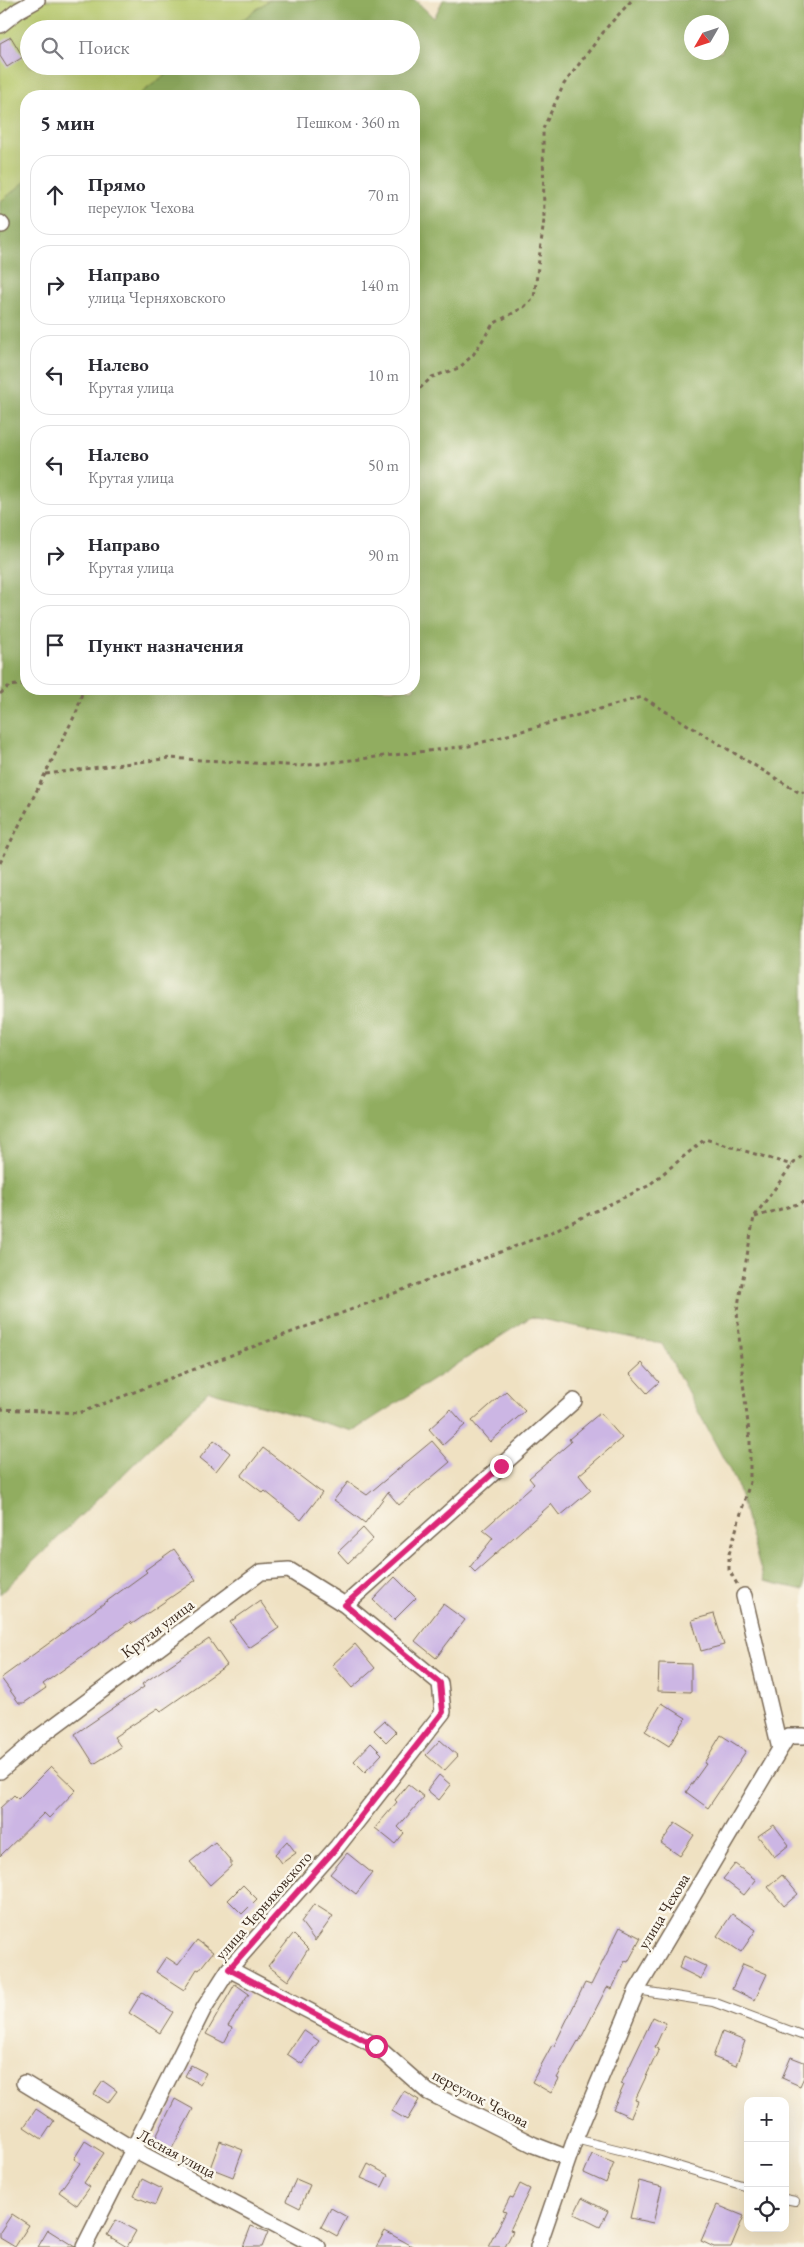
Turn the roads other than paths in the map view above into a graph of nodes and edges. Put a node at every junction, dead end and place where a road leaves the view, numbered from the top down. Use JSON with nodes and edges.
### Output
{"nodes":[{"id":1,"x":38,"y":0,"type":"edge"},
{"id":2,"x":0,"y":25,"type":"edge"},
{"id":3,"x":574,"y":1401,"type":"dead end"},
{"id":4,"x":744,"y":1596,"type":"road end"},
{"id":5,"x":345,"y":1605,"type":"junction"},
{"id":6,"x":443,"y":1712,"type":"joint"},
{"id":7,"x":804,"y":1736,"type":"edge"},
{"id":8,"x":780,"y":1749,"type":"junction"},
{"id":9,"x":0,"y":1771,"type":"edge"},
{"id":10,"x":229,"y":1969,"type":"junction"},
{"id":11,"x":637,"y":1990,"type":"junction"},
{"id":12,"x":804,"y":2036,"type":"edge"},
{"id":13,"x":24,"y":2083,"type":"dead end"},
{"id":14,"x":575,"y":2139,"type":"junction"},
{"id":15,"x":134,"y":2150,"type":"junction"},
{"id":16,"x":568,"y":2158,"type":"junction"},
{"id":17,"x":744,"y":2186,"type":"edge"},
{"id":18,"x":789,"y":2200,"type":"edge"},
{"id":19,"x":794,"y":2201,"type":"dead end"},
{"id":20,"x":84,"y":2247,"type":"edge"},
{"id":21,"x":318,"y":2247,"type":"edge"},
{"id":22,"x":538,"y":2247,"type":"edge"}],
"edges":[{"from":1,"to":2,"type":"street"},
{"from":3,"to":5,"type":"street"},
{"from":4,"to":8,"type":"street"},
{"from":5,"to":6,"type":"street","name":"Крутая улица"},
{"from":5,"to":9,"type":"street","name":"Крутая улица"},
{"from":6,"to":10,"type":"street","name":"улица Черняховского"},
{"from":7,"to":8,"type":"street"},
{"from":8,"to":11,"type":"street","name":"улица Чехова"},
{"from":10,"to":15,"type":"street","name":"улица Черняховского"},
{"from":10,"to":16,"type":"street","name":"переулок Чехова"},
{"from":11,"to":12,"type":"lane"},
{"from":11,"to":14,"type":"street","name":"улица Чехова"},
{"from":13,"to":15,"type":"street","name":"Лесная улица"},
{"from":14,"to":16,"type":"street","name":"улица Чехова"},
{"from":14,"to":17,"type":"lane"},
{"from":15,"to":20,"type":"street","name":"улица Черняховского"},
{"from":15,"to":21,"type":"street","name":"Лесная улица"},
{"from":16,"to":22,"type":"street","name":"улица Чехова"},
{"from":18,"to":19,"type":"lane"}]}
